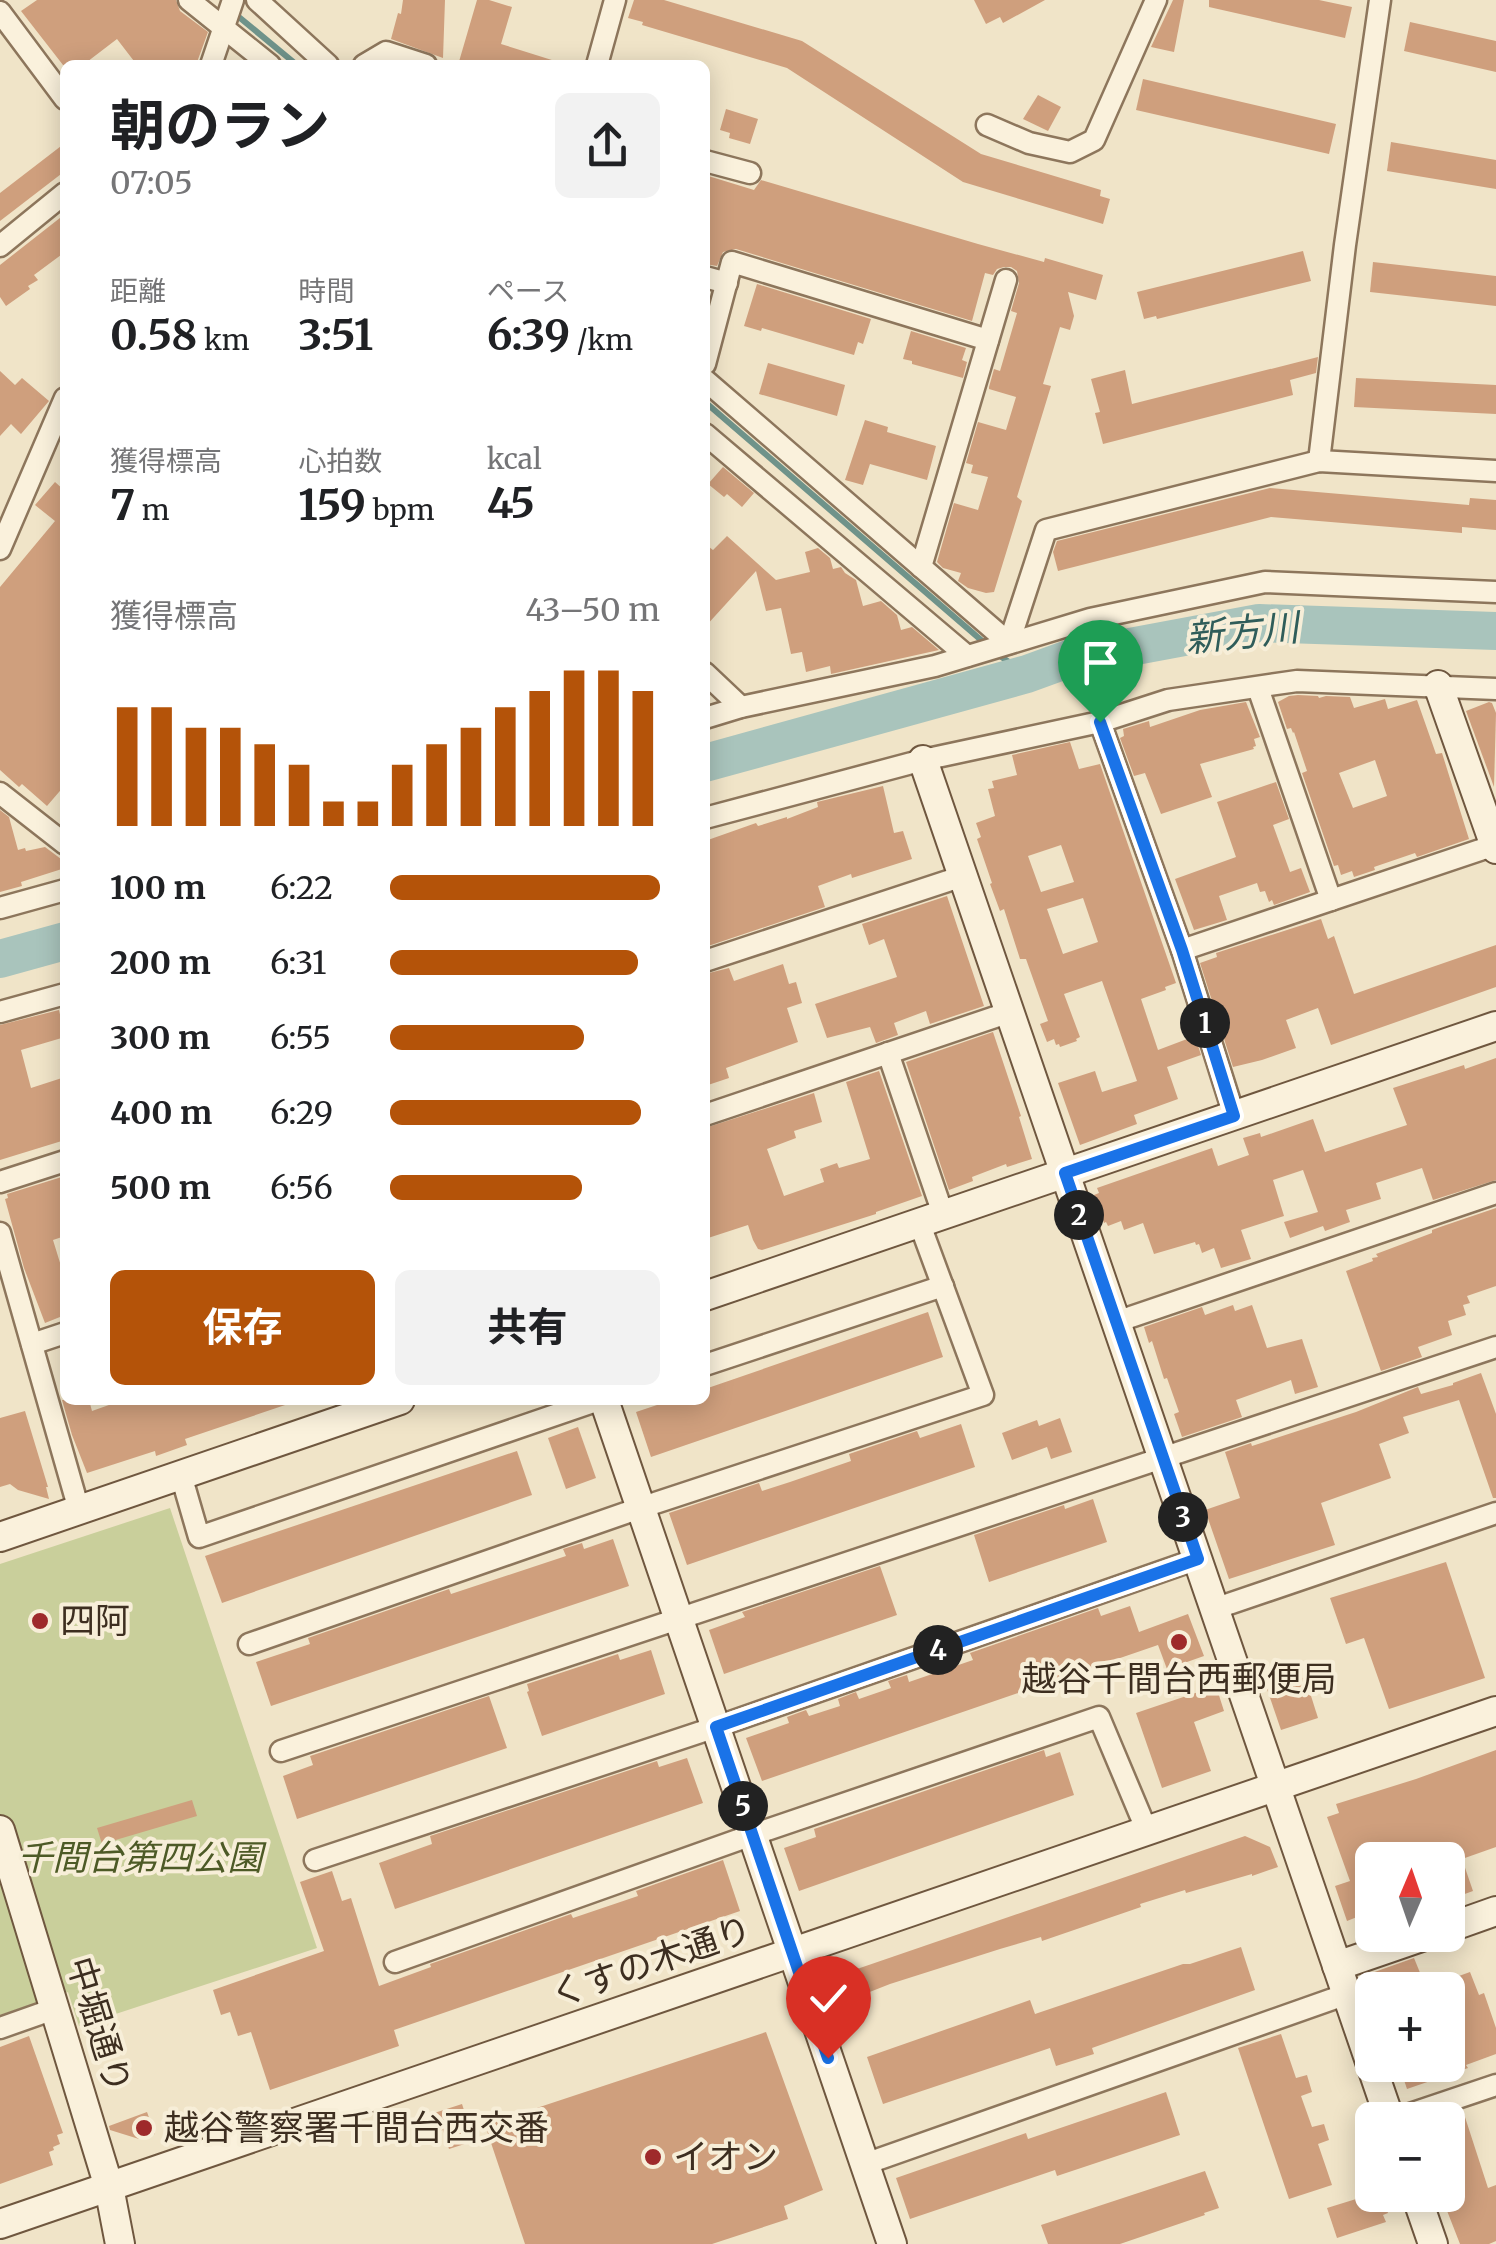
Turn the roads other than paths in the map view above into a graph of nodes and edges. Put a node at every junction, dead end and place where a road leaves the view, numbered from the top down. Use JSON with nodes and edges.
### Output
{"nodes":[{"id":1,"x":189,"y":0,"type":"edge"},
{"id":2,"x":234,"y":0,"type":"edge"},
{"id":3,"x":258,"y":0,"type":"edge"},
{"id":4,"x":615,"y":0,"type":"edge"},
{"id":5,"x":1156,"y":0,"type":"edge"},
{"id":6,"x":1380,"y":0,"type":"edge"},
{"id":7,"x":0,"y":12,"type":"edge"},
{"id":8,"x":224,"y":30,"type":"junction"},
{"id":9,"x":214,"y":60,"type":"edge"},
{"id":10,"x":263,"y":60,"type":"edge"},
{"id":11,"x":323,"y":60,"type":"edge"},
{"id":12,"x":372,"y":60,"type":"edge"},
{"id":13,"x":411,"y":60,"type":"edge"},
{"id":14,"x":597,"y":60,"type":"edge"},
{"id":15,"x":60,"y":92,"type":"edge"},
{"id":16,"x":987,"y":126,"type":"dead end"},
{"id":17,"x":710,"y":162,"type":"edge"},
{"id":18,"x":750,"y":173,"type":"dead end"},
{"id":19,"x":60,"y":197,"type":"edge"},
{"id":20,"x":0,"y":246,"type":"edge"},
{"id":21,"x":710,"y":278,"type":"edge"},
{"id":22,"x":1006,"y":280,"type":"dead end"},
{"id":23,"x":727,"y":283,"type":"junction"},
{"id":24,"x":988,"y":340,"type":"junction"},
{"id":25,"x":710,"y":346,"type":"edge"},
{"id":26,"x":710,"y":384,"type":"edge"},
{"id":27,"x":60,"y":410,"type":"edge"},
{"id":28,"x":710,"y":438,"type":"edge"},
{"id":29,"x":1318,"y":461,"type":"junction"},
{"id":30,"x":1496,"y":472,"type":"edge"},
{"id":31,"x":0,"y":549,"type":"edge"},
{"id":32,"x":921,"y":567,"type":"junction"},
{"id":33,"x":1496,"y":592,"type":"edge"},
{"id":34,"x":1010,"y":643,"type":"junction"},
{"id":35,"x":968,"y":656,"type":"junction"},
{"id":36,"x":710,"y":678,"type":"edge"},
{"id":37,"x":1438,"y":686,"type":"junction"},
{"id":38,"x":1258,"y":688,"type":"junction"},
{"id":39,"x":1496,"y":689,"type":"edge"},
{"id":40,"x":740,"y":707,"type":"junction"},
{"id":41,"x":710,"y":716,"type":"edge"},
{"id":42,"x":1100,"y":722,"type":"junction"},
{"id":43,"x":923,"y":760,"type":"junction"},
{"id":44,"x":0,"y":793,"type":"edge"},
{"id":45,"x":710,"y":817,"type":"edge"},
{"id":46,"x":60,"y":840,"type":"edge"},
{"id":47,"x":1495,"y":847,"type":"edge"},
{"id":48,"x":963,"y":876,"type":"junction"},
{"id":49,"x":60,"y":891,"type":"edge"},
{"id":50,"x":1330,"y":900,"type":"junction"},
{"id":51,"x":0,"y":908,"type":"edge"},
{"id":52,"x":1182,"y":950,"type":"junction"},
{"id":53,"x":710,"y":958,"type":"edge"},
{"id":54,"x":60,"y":995,"type":"edge"},
{"id":55,"x":0,"y":1012,"type":"edge"},
{"id":56,"x":1010,"y":1012,"type":"junction"},
{"id":57,"x":1496,"y":1026,"type":"edge"},
{"id":58,"x":888,"y":1053,"type":"junction"},
{"id":59,"x":710,"y":1114,"type":"edge"},
{"id":60,"x":1234,"y":1116,"type":"junction"},
{"id":61,"x":60,"y":1163,"type":"edge"},
{"id":62,"x":1065,"y":1173,"type":"junction"},
{"id":63,"x":0,"y":1182,"type":"edge"},
{"id":64,"x":1496,"y":1193,"type":"edge"},
{"id":65,"x":931,"y":1218,"type":"junction"},
{"id":66,"x":0,"y":1234,"type":"edge"},
{"id":67,"x":944,"y":1286,"type":"junction"},
{"id":68,"x":710,"y":1294,"type":"edge"},
{"id":69,"x":1116,"y":1322,"type":"junction"},
{"id":70,"x":60,"y":1335,"type":"edge"},
{"id":71,"x":32,"y":1344,"type":"junction"},
{"id":72,"x":1496,"y":1347,"type":"edge"},
{"id":73,"x":710,"y":1363,"type":"edge"},
{"id":74,"x":385,"y":1405,"type":"edge"},
{"id":75,"x":586,"y":1405,"type":"edge"},
{"id":76,"x":603,"y":1405,"type":"edge"},
{"id":77,"x":1164,"y":1460,"type":"junction"},
{"id":78,"x":181,"y":1475,"type":"junction"},
{"id":79,"x":640,"y":1508,"type":"junction"},
{"id":80,"x":79,"y":1510,"type":"junction"},
{"id":81,"x":1496,"y":1513,"type":"edge"},
{"id":82,"x":0,"y":1536,"type":"edge"},
{"id":83,"x":1198,"y":1559,"type":"junction"},
{"id":84,"x":1214,"y":1608,"type":"junction"},
{"id":85,"x":678,"y":1618,"type":"junction"},
{"id":86,"x":249,"y":1644,"type":"dead end"},
{"id":87,"x":1496,"y":1711,"type":"edge"},
{"id":88,"x":716,"y":1727,"type":"junction"},
{"id":89,"x":281,"y":1752,"type":"dead end"},
{"id":90,"x":1276,"y":1787,"type":"junction"},
{"id":91,"x":0,"y":1830,"type":"edge"},
{"id":92,"x":1147,"y":1831,"type":"junction"},
{"id":93,"x":752,"y":1834,"type":"junction"},
{"id":94,"x":315,"y":1860,"type":"dead end"},
{"id":95,"x":1496,"y":1911,"type":"edge"},
{"id":96,"x":1465,"y":1922,"type":"edge"},
{"id":97,"x":792,"y":1952,"type":"junction"},
{"id":98,"x":1378,"y":1952,"type":"edge"},
{"id":99,"x":395,"y":1962,"type":"dead end"},
{"id":100,"x":1337,"y":1966,"type":"junction"},
{"id":101,"x":1347,"y":1994,"type":"junction"},
{"id":102,"x":54,"y":2010,"type":"junction"},
{"id":103,"x":0,"y":2028,"type":"edge"},
{"id":104,"x":1496,"y":2085,"type":"edge"},
{"id":105,"x":1385,"y":2102,"type":"edge"},
{"id":106,"x":1445,"y":2102,"type":"edge"},
{"id":107,"x":865,"y":2164,"type":"junction"},
{"id":108,"x":109,"y":2187,"type":"junction"},
{"id":109,"x":1422,"y":2212,"type":"edge"},
{"id":110,"x":0,"y":2224,"type":"edge"},
{"id":111,"x":120,"y":2244,"type":"edge"},
{"id":112,"x":892,"y":2244,"type":"edge"},
{"id":113,"x":1433,"y":2244,"type":"edge"}],
"edges":[{"from":1,"to":8,"type":"street"},
{"from":2,"to":8,"type":"street"},
{"from":3,"to":11,"type":"street"},
{"from":4,"to":14,"type":"street"},
{"from":5,"to":16,"type":"street"},
{"from":6,"to":29,"type":"street"},
{"from":7,"to":15,"type":"street"},
{"from":8,"to":9,"type":"street"},
{"from":8,"to":10,"type":"street"},
{"from":12,"to":13,"type":"street"},
{"from":17,"to":18,"type":"street"},
{"from":19,"to":20,"type":"street"},
{"from":21,"to":23,"type":"street"},
{"from":22,"to":24,"type":"street"},
{"from":23,"to":24,"type":"street"},
{"from":23,"to":25,"type":"street"},
{"from":24,"to":32,"type":"street"},
{"from":26,"to":32,"type":"street"},
{"from":27,"to":31,"type":"street"},
{"from":28,"to":35,"type":"street"},
{"from":29,"to":30,"type":"street"},
{"from":29,"to":34,"type":"street"},
{"from":32,"to":34,"type":"street"},
{"from":33,"to":34,"type":"street"},
{"from":34,"to":35,"type":"street"},
{"from":35,"to":40,"type":"street"},
{"from":36,"to":40,"type":"street"},
{"from":37,"to":38,"type":"street"},
{"from":37,"to":39,"type":"street"},
{"from":37,"to":47,"type":"street"},
{"from":38,"to":42,"type":"street"},
{"from":38,"to":50,"type":"street"},
{"from":40,"to":41,"type":"street"},
{"from":42,"to":43,"type":"street"},
{"from":42,"to":52,"type":"street"},
{"from":43,"to":45,"type":"street"},
{"from":43,"to":48,"type":"street"},
{"from":44,"to":46,"type":"street"},
{"from":47,"to":50,"type":"street"},
{"from":48,"to":53,"type":"street"},
{"from":48,"to":56,"type":"street"},
{"from":49,"to":51,"type":"street"},
{"from":50,"to":52,"type":"street"},
{"from":52,"to":60,"type":"street"},
{"from":54,"to":55,"type":"street"},
{"from":56,"to":58,"type":"street"},
{"from":56,"to":62,"type":"street"},
{"from":57,"to":60,"type":"street"},
{"from":58,"to":59,"type":"street"},
{"from":58,"to":65,"type":"street"},
{"from":60,"to":62,"type":"street"},
{"from":61,"to":63,"type":"street"},
{"from":62,"to":65,"type":"street"},
{"from":62,"to":69,"type":"street"},
{"from":64,"to":69,"type":"street"},
{"from":65,"to":67,"type":"street"},
{"from":65,"to":68,"type":"street"},
{"from":66,"to":71,"type":"street"},
{"from":67,"to":73,"type":"street"},
{"from":67,"to":79,"type":"street"},
{"from":69,"to":77,"type":"street"},
{"from":70,"to":71,"type":"street"},
{"from":71,"to":80,"type":"street"},
{"from":72,"to":77,"type":"street"},
{"from":74,"to":78,"type":"street"},
{"from":75,"to":78,"type":"street"},
{"from":76,"to":79,"type":"street"},
{"from":77,"to":83,"type":"street"},
{"from":77,"to":85,"type":"street"},
{"from":78,"to":80,"type":"street"},
{"from":79,"to":85,"type":"street"},
{"from":79,"to":86,"type":"street"},
{"from":80,"to":82,"type":"street"},
{"from":81,"to":84,"type":"street"},
{"from":83,"to":84,"type":"street"},
{"from":83,"to":88,"type":"street"},
{"from":84,"to":90,"type":"street"},
{"from":85,"to":88,"type":"street"},
{"from":85,"to":89,"type":"street"},
{"from":87,"to":90,"type":"street","name":"くすの木通り"},
{"from":88,"to":93,"type":"street"},
{"from":88,"to":94,"type":"street"},
{"from":90,"to":92,"type":"street","name":"くすの木通り"},
{"from":90,"to":100,"type":"street"},
{"from":91,"to":102,"type":"street","name":"中堀通り"},
{"from":92,"to":93,"type":"street"},
{"from":92,"to":97,"type":"street","name":"くすの木通り"},
{"from":93,"to":97,"type":"street"},
{"from":93,"to":99,"type":"street"},
{"from":95,"to":96,"type":"street"},
{"from":97,"to":107,"type":"street"},
{"from":97,"to":108,"type":"street","name":"くすの木通り"},
{"from":98,"to":100,"type":"street"},
{"from":100,"to":101,"type":"street"},
{"from":101,"to":105,"type":"street"},
{"from":101,"to":107,"type":"street"},
{"from":102,"to":103,"type":"street"},
{"from":102,"to":108,"type":"street","name":"中堀通り"},
{"from":104,"to":106,"type":"street"},
{"from":107,"to":112,"type":"street"},
{"from":108,"to":110,"type":"street","name":"くすの木通り"},
{"from":108,"to":111,"type":"street","name":"中堀通り"},
{"from":109,"to":113,"type":"street"}]}
